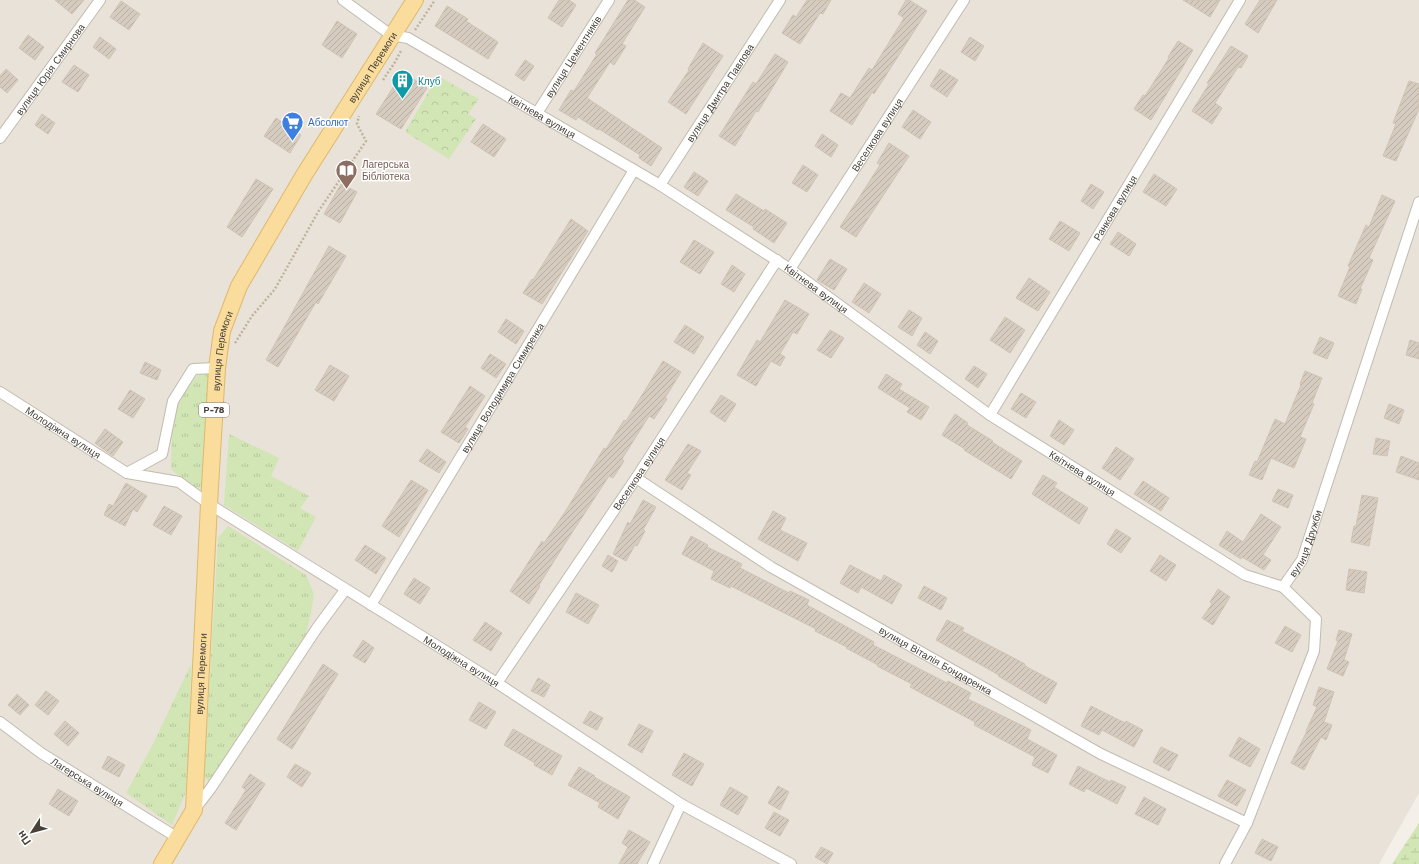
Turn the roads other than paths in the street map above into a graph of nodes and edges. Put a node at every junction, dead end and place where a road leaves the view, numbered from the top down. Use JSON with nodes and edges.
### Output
{"nodes":[{"id":1,"x":100,"y":0,"type":"edge"},
{"id":2,"x":343,"y":0,"type":"edge"},
{"id":3,"x":415,"y":0,"type":"edge"},
{"id":4,"x":609,"y":0,"type":"edge"},
{"id":5,"x":780,"y":0,"type":"edge"},
{"id":6,"x":964,"y":0,"type":"edge"},
{"id":7,"x":1240,"y":0,"type":"edge"},
{"id":8,"x":391,"y":35,"type":"junction"},
{"id":9,"x":536,"y":113,"type":"junction"},
{"id":10,"x":0,"y":138,"type":"edge"},
{"id":11,"x":634,"y":170,"type":"junction"},
{"id":12,"x":660,"y":185,"type":"junction"},
{"id":13,"x":1419,"y":202,"type":"edge"},
{"id":14,"x":777,"y":260,"type":"junction"},
{"id":15,"x":790,"y":269,"type":"junction"},
{"id":16,"x":217,"y":368,"type":"junction"},
{"id":17,"x":0,"y":392,"type":"edge"},
{"id":18,"x":990,"y":415,"type":"junction"},
{"id":19,"x":127,"y":473,"type":"junction"},
{"id":20,"x":636,"y":478,"type":"junction"},
{"id":21,"x":209,"y":504,"type":"junction"},
{"id":22,"x":1283,"y":587,"type":"junction"},
{"id":23,"x":345,"y":590,"type":"junction"},
{"id":24,"x":371,"y":605,"type":"junction"},
{"id":25,"x":497,"y":683,"type":"junction"},
{"id":26,"x":0,"y":722,"type":"edge"},
{"id":27,"x":681,"y":804,"type":"junction"},
{"id":28,"x":194,"y":810,"type":"junction"},
{"id":29,"x":1247,"y":823,"type":"junction"},
{"id":30,"x":178,"y":838,"type":"junction"},
{"id":31,"x":162,"y":864,"type":"edge"},
{"id":32,"x":654,"y":864,"type":"edge"},
{"id":33,"x":791,"y":864,"type":"edge"},
{"id":34,"x":1225,"y":864,"type":"edge"}],
"edges":[{"from":1,"to":10,"type":"street","name":"вулиця Юрія Смирнова"},
{"from":2,"to":8,"type":"street","name":"Квітнева вулиця"},
{"from":3,"to":8,"type":"main road","name":"вулиця Перемоги","number":"Р-78"},
{"from":4,"to":9,"type":"street","name":"вулиця Цементників"},
{"from":5,"to":12,"type":"street","name":"вулиця Дмитра Павлова"},
{"from":6,"to":15,"type":"street","name":"Веселкова вулиця"},
{"from":7,"to":18,"type":"street","name":"Ранкова вулиця"},
{"from":8,"to":9,"type":"street","name":"Квітнева вулиця"},
{"from":8,"to":16,"type":"main road","name":"вулиця Перемоги","number":"Р-78"},
{"from":9,"to":11,"type":"street","name":"Квітнева вулиця"},
{"from":11,"to":12,"type":"street","name":"Квітнева вулиця"},
{"from":11,"to":24,"type":"street","name":"вулиця Володимира Симиренка"},
{"from":12,"to":14,"type":"street","name":"Квітнева вулиця"},
{"from":13,"to":22,"type":"street","name":"вулиця Дружби"},
{"from":14,"to":15,"type":"street","name":"Квітнева вулиця"},
{"from":14,"to":20,"type":"street","name":"Веселкова вулиця"},
{"from":15,"to":18,"type":"street","name":"Квітнева вулиця"},
{"from":16,"to":19,"type":"street"},
{"from":16,"to":21,"type":"main road","name":"вулиця Перемоги","number":"Р-78"},
{"from":17,"to":19,"type":"street","name":"Молодіжна вулиця"},
{"from":18,"to":22,"type":"street","name":"Квітнева вулиця"},
{"from":19,"to":21,"type":"street","name":"Молодіжна вулиця"},
{"from":20,"to":25,"type":"street","name":"Веселкова вулиця"},
{"from":20,"to":29,"type":"street","name":"вулиця Віталія Бондаренка"},
{"from":21,"to":23,"type":"street","name":"Молодіжна вулиця"},
{"from":21,"to":28,"type":"main road","name":"вулиця Перемоги","number":"Р-78"},
{"from":22,"to":29,"type":"street","name":"вулиця Дружби"},
{"from":23,"to":24,"type":"street","name":"Молодіжна вулиця"},
{"from":23,"to":28,"type":"street"},
{"from":24,"to":25,"type":"street","name":"Молодіжна вулиця"},
{"from":25,"to":27,"type":"street","name":"Молодіжна вулиця"},
{"from":26,"to":30,"type":"street","name":"Лагерська вулиця"},
{"from":27,"to":32,"type":"street"},
{"from":27,"to":33,"type":"street","name":"Молодіжна вулиця"},
{"from":28,"to":30,"type":"main road","name":"вулиця Перемоги","number":"Р-78"},
{"from":29,"to":34,"type":"street","name":"вулиця Дружби"},
{"from":30,"to":31,"type":"main road","name":"вулиця Перемоги","number":"Р-78"}]}
